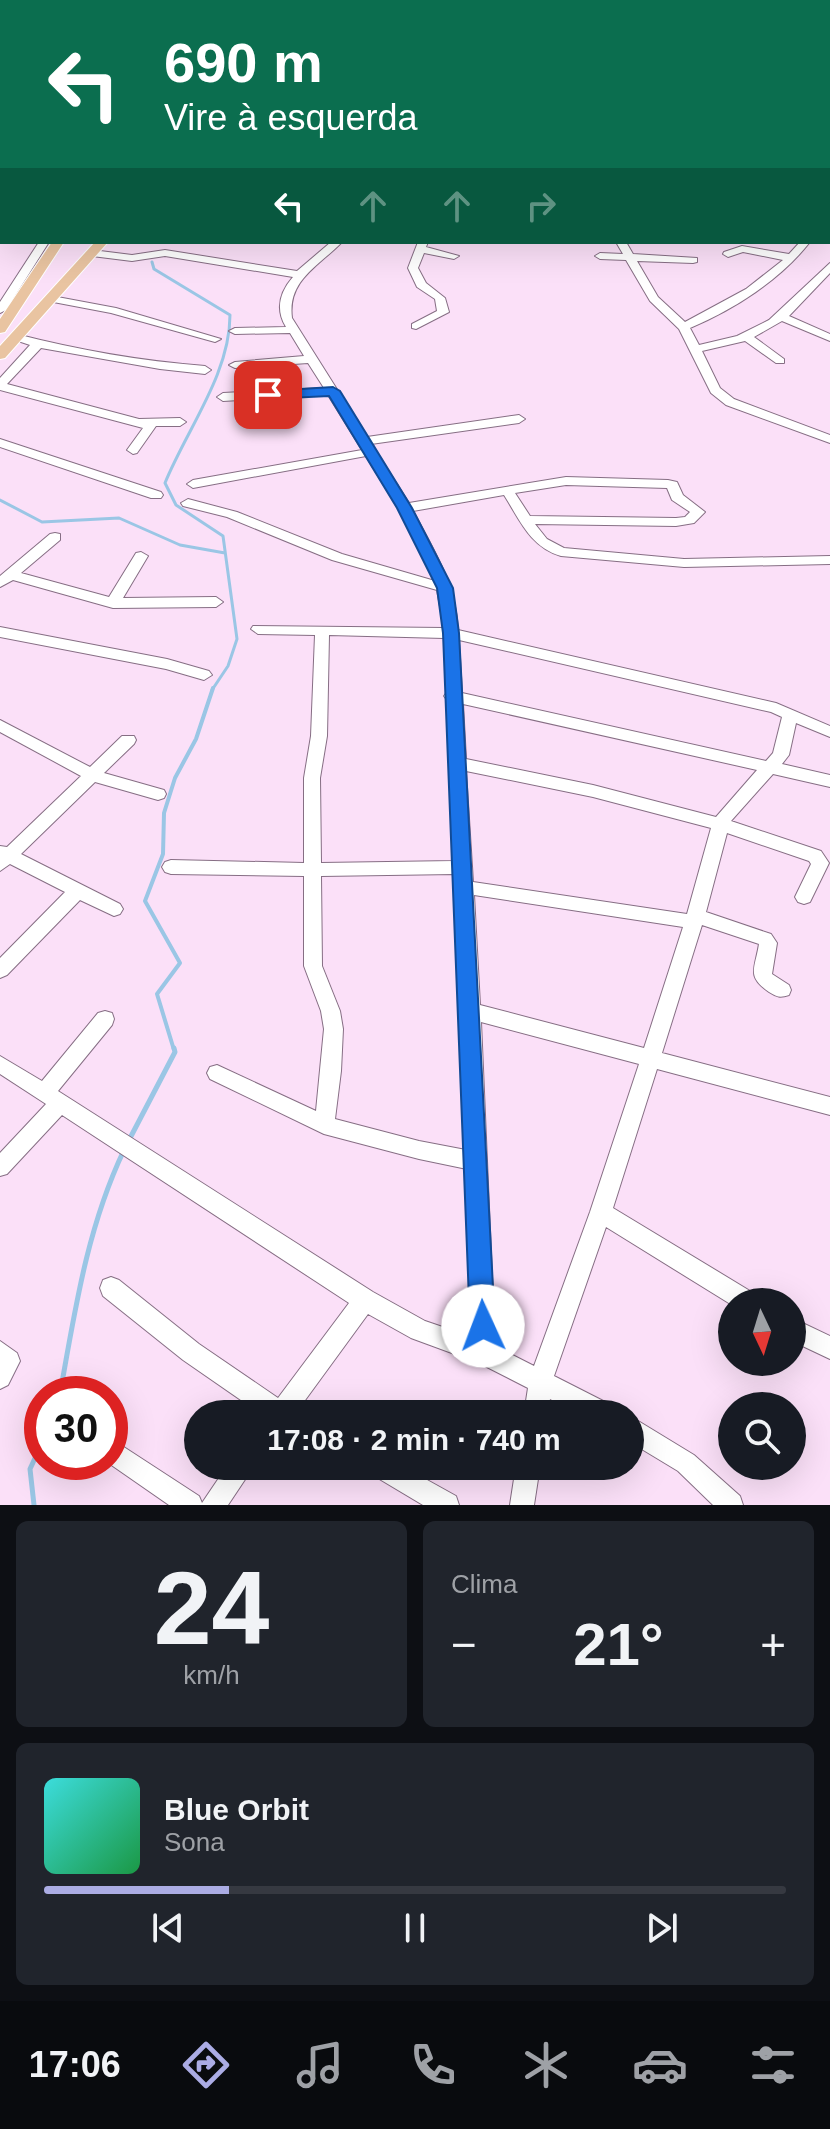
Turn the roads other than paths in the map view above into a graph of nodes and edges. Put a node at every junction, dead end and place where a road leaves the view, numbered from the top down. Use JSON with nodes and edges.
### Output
{"nodes":[{"id":1,"x":43,"y":244,"type":"edge"},
{"id":2,"x":57,"y":244,"type":"edge"},
{"id":3,"x":335,"y":244,"type":"edge"},
{"id":4,"x":622,"y":244,"type":"edge"},
{"id":5,"x":803,"y":244,"type":"edge"},
{"id":6,"x":99,"y":245,"type":"edge"},
{"id":7,"x":422,"y":245,"type":"edge"},
{"id":8,"x":728,"y":254,"type":"dead end"},
{"id":9,"x":627,"y":255,"type":"junction"},
{"id":10,"x":454,"y":256,"type":"dead end"},
{"id":11,"x":600,"y":256,"type":"dead end"},
{"id":12,"x":792,"y":258,"type":"junction"},
{"id":13,"x":693,"y":260,"type":"dead end"},
{"id":14,"x":830,"y":266,"type":"edge"},
{"id":15,"x":301,"y":275,"type":"junction"},
{"id":16,"x":52,"y":299,"type":"junction"},
{"id":17,"x":0,"y":310,"type":"edge"},
{"id":18,"x":783,"y":317,"type":"junction"},
{"id":19,"x":416,"y":326,"type":"dead end"},
{"id":20,"x":684,"y":327,"type":"junction"},
{"id":21,"x":0,"y":329,"type":"edge"},
{"id":22,"x":294,"y":330,"type":"junction"},
{"id":23,"x":235,"y":331,"type":"dead end"},
{"id":24,"x":16,"y":337,"type":"junction"},
{"id":25,"x":747,"y":337,"type":"junction"},
{"id":26,"x":830,"y":338,"type":"edge"},
{"id":27,"x":215,"y":339,"type":"dead end"},
{"id":28,"x":38,"y":344,"type":"junction"},
{"id":29,"x":696,"y":349,"type":"junction"},
{"id":30,"x":0,"y":355,"type":"edge"},
{"id":31,"x":313,"y":359,"type":"junction"},
{"id":32,"x":780,"y":361,"type":"dead end"},
{"id":33,"x":235,"y":365,"type":"dead end"},
{"id":34,"x":205,"y":370,"type":"dead end"},
{"id":35,"x":0,"y":385,"type":"edge"},
{"id":36,"x":333,"y":391,"type":"junction"},
{"id":37,"x":223,"y":397,"type":"dead end"},
{"id":38,"x":519,"y":419,"type":"dead end"},
{"id":39,"x":141,"y":422,"type":"junction"},
{"id":40,"x":180,"y":422,"type":"dead end"},
{"id":41,"x":830,"y":439,"type":"edge"},
{"id":42,"x":0,"y":443,"type":"edge"},
{"id":43,"x":366,"y":446,"type":"junction"},
{"id":44,"x":133,"y":450,"type":"dead end"},
{"id":45,"x":193,"y":484,"type":"dead end"},
{"id":46,"x":507,"y":491,"type":"junction"},
{"id":47,"x":156,"y":495,"type":"dead end"},
{"id":48,"x":188,"y":503,"type":"dead end"},
{"id":49,"x":405,"y":508,"type":"junction"},
{"id":50,"x":528,"y":520,"type":"junction"},
{"id":51,"x":55,"y":537,"type":"dead end"},
{"id":52,"x":141,"y":556,"type":"dead end"},
{"id":53,"x":830,"y":560,"type":"edge"},
{"id":54,"x":6,"y":579,"type":"edge"},
{"id":55,"x":445,"y":588,"type":"junction"},
{"id":56,"x":216,"y":602,"type":"dead end"},
{"id":57,"x":113,"y":603,"type":"junction"},
{"id":58,"x":258,"y":629,"type":"dead end"},
{"id":59,"x":322,"y":630,"type":"junction"},
{"id":60,"x":0,"y":632,"type":"edge"},
{"id":61,"x":451,"y":633,"type":"junction"},
{"id":62,"x":204,"y":675,"type":"dead end"},
{"id":63,"x":452,"y":696,"type":"junction"},
{"id":64,"x":790,"y":716,"type":"junction"},
{"id":65,"x":0,"y":725,"type":"edge"},
{"id":66,"x":830,"y":732,"type":"edge"},
{"id":67,"x":128,"y":740,"type":"dead end"},
{"id":68,"x":457,"y":763,"type":"junction"},
{"id":69,"x":772,"y":767,"type":"junction"},
{"id":70,"x":92,"y":775,"type":"junction"},
{"id":71,"x":830,"y":781,"type":"edge"},
{"id":72,"x":158,"y":794,"type":"dead end"},
{"id":73,"x":721,"y":823,"type":"junction"},
{"id":74,"x":3,"y":857,"type":"edge"},
{"id":75,"x":171,"y":867,"type":"dead end"},
{"id":76,"x":462,"y":867,"type":"junction"},
{"id":77,"x":313,"y":869,"type":"junction"},
{"id":78,"x":464,"y":887,"type":"junction"},
{"id":79,"x":77,"y":891,"type":"junction"},
{"id":80,"x":804,"y":897,"type":"dead end"},
{"id":81,"x":114,"y":909,"type":"dead end"},
{"id":82,"x":695,"y":919,"type":"junction"},
{"id":83,"x":0,"y":970,"type":"edge"},
{"id":84,"x":782,"y":990,"type":"dead end"},
{"id":85,"x":471,"y":1011,"type":"junction"},
{"id":86,"x":105,"y":1019,"type":"dead end"},
{"id":87,"x":650,"y":1058,"type":"junction"},
{"id":88,"x":0,"y":1064,"type":"edge"},
{"id":89,"x":217,"y":1073,"type":"dead end"},
{"id":90,"x":51,"y":1099,"type":"junction"},
{"id":91,"x":830,"y":1106,"type":"edge"},
{"id":92,"x":324,"y":1125,"type":"junction"},
{"id":93,"x":476,"y":1161,"type":"junction"},
{"id":94,"x":0,"y":1167,"type":"edge"},
{"id":95,"x":601,"y":1212,"type":"junction"},
{"id":96,"x":111,"y":1288,"type":"dead end"},
{"id":97,"x":724,"y":1288,"type":"edge"},
{"id":98,"x":365,"y":1300,"type":"junction"},
{"id":99,"x":806,"y":1336,"type":"edge"},
{"id":100,"x":830,"y":1348,"type":"edge"},
{"id":101,"x":0,"y":1352,"type":"edge"},
{"id":102,"x":484,"y":1353,"type":"junction"},
{"id":103,"x":0,"y":1377,"type":"edge"},
{"id":104,"x":541,"y":1380,"type":"junction"},
{"id":105,"x":261,"y":1400,"type":"edge"},
{"id":106,"x":291,"y":1400,"type":"edge"},
{"id":107,"x":538,"y":1400,"type":"edge"},
{"id":108,"x":579,"y":1400,"type":"edge"},
{"id":109,"x":644,"y":1437,"type":"edge"},
{"id":110,"x":128,"y":1462,"type":"edge"},
{"id":111,"x":232,"y":1480,"type":"edge"},
{"id":112,"x":403,"y":1480,"type":"edge"},
{"id":113,"x":526,"y":1480,"type":"edge"},
{"id":114,"x":727,"y":1503,"type":"edge"},
{"id":115,"x":190,"y":1505,"type":"edge"},
{"id":116,"x":213,"y":1505,"type":"edge"},
{"id":117,"x":447,"y":1505,"type":"edge"},
{"id":118,"x":522,"y":1505,"type":"edge"}],
"edges":[{"from":1,"to":17,"type":"street"},
{"from":2,"to":21,"type":"main road"},
{"from":3,"to":15,"type":"street"},
{"from":4,"to":9,"type":"street"},
{"from":5,"to":12,"type":"street"},
{"from":6,"to":15,"type":"street"},
{"from":6,"to":16,"type":"main road"},
{"from":7,"to":10,"type":"street"},
{"from":7,"to":19,"type":"street"},
{"from":8,"to":12,"type":"street"},
{"from":9,"to":11,"type":"street"},
{"from":9,"to":13,"type":"street"},
{"from":9,"to":20,"type":"street"},
{"from":12,"to":20,"type":"street"},
{"from":14,"to":18,"type":"street"},
{"from":15,"to":22,"type":"street"},
{"from":16,"to":24,"type":"main road"},
{"from":16,"to":27,"type":"street"},
{"from":18,"to":25,"type":"street"},
{"from":18,"to":26,"type":"street"},
{"from":20,"to":29,"type":"street"},
{"from":22,"to":23,"type":"street"},
{"from":22,"to":31,"type":"street"},
{"from":24,"to":28,"type":"street"},
{"from":24,"to":30,"type":"main road"},
{"from":25,"to":29,"type":"street"},
{"from":25,"to":32,"type":"street"},
{"from":28,"to":34,"type":"street"},
{"from":28,"to":35,"type":"street"},
{"from":29,"to":41,"type":"street"},
{"from":31,"to":33,"type":"street"},
{"from":31,"to":36,"type":"street"},
{"from":35,"to":39,"type":"street"},
{"from":36,"to":37,"type":"street"},
{"from":36,"to":43,"type":"street"},
{"from":38,"to":43,"type":"street"},
{"from":39,"to":40,"type":"street"},
{"from":39,"to":44,"type":"street"},
{"from":42,"to":47,"type":"street"},
{"from":43,"to":45,"type":"street"},
{"from":43,"to":49,"type":"street"},
{"from":46,"to":49,"type":"street"},
{"from":46,"to":50,"type":"street"},
{"from":46,"to":50,"type":"street"},
{"from":48,"to":55,"type":"street"},
{"from":49,"to":55,"type":"street"},
{"from":50,"to":53,"type":"street"},
{"from":51,"to":54,"type":"street"},
{"from":52,"to":57,"type":"street"},
{"from":54,"to":57,"type":"street"},
{"from":55,"to":61,"type":"street"},
{"from":56,"to":57,"type":"street"},
{"from":58,"to":59,"type":"street"},
{"from":59,"to":61,"type":"street"},
{"from":59,"to":77,"type":"street"},
{"from":60,"to":62,"type":"street"},
{"from":61,"to":63,"type":"street"},
{"from":61,"to":64,"type":"street"},
{"from":63,"to":68,"type":"street"},
{"from":63,"to":69,"type":"street"},
{"from":64,"to":66,"type":"street"},
{"from":64,"to":69,"type":"street"},
{"from":65,"to":70,"type":"street"},
{"from":67,"to":70,"type":"street"},
{"from":68,"to":73,"type":"street"},
{"from":68,"to":76,"type":"street"},
{"from":69,"to":71,"type":"street"},
{"from":69,"to":73,"type":"street"},
{"from":70,"to":72,"type":"street"},
{"from":70,"to":74,"type":"street"},
{"from":73,"to":80,"type":"street"},
{"from":73,"to":82,"type":"street"},
{"from":74,"to":79,"type":"street"},
{"from":75,"to":77,"type":"street"},
{"from":76,"to":77,"type":"street"},
{"from":76,"to":78,"type":"street"},
{"from":77,"to":92,"type":"street"},
{"from":78,"to":82,"type":"street"},
{"from":78,"to":85,"type":"street"},
{"from":79,"to":81,"type":"street"},
{"from":79,"to":83,"type":"street"},
{"from":82,"to":84,"type":"street"},
{"from":82,"to":87,"type":"street"},
{"from":85,"to":87,"type":"street"},
{"from":85,"to":93,"type":"street"},
{"from":86,"to":90,"type":"street"},
{"from":87,"to":91,"type":"street"},
{"from":87,"to":95,"type":"street"},
{"from":88,"to":90,"type":"street"},
{"from":89,"to":92,"type":"street"},
{"from":90,"to":94,"type":"street"},
{"from":90,"to":98,"type":"street"},
{"from":92,"to":93,"type":"street"},
{"from":93,"to":102,"type":"street"},
{"from":95,"to":97,"type":"street"},
{"from":95,"to":104,"type":"street"},
{"from":96,"to":105,"type":"street"},
{"from":98,"to":102,"type":"street"},
{"from":98,"to":106,"type":"street"},
{"from":99,"to":100,"type":"street"},
{"from":101,"to":103,"type":"street"},
{"from":102,"to":104,"type":"street"},
{"from":104,"to":107,"type":"street"},
{"from":104,"to":108,"type":"street"},
{"from":109,"to":114,"type":"street"},
{"from":110,"to":115,"type":"street"},
{"from":111,"to":116,"type":"street"},
{"from":112,"to":117,"type":"street"},
{"from":113,"to":118,"type":"street"}]}
